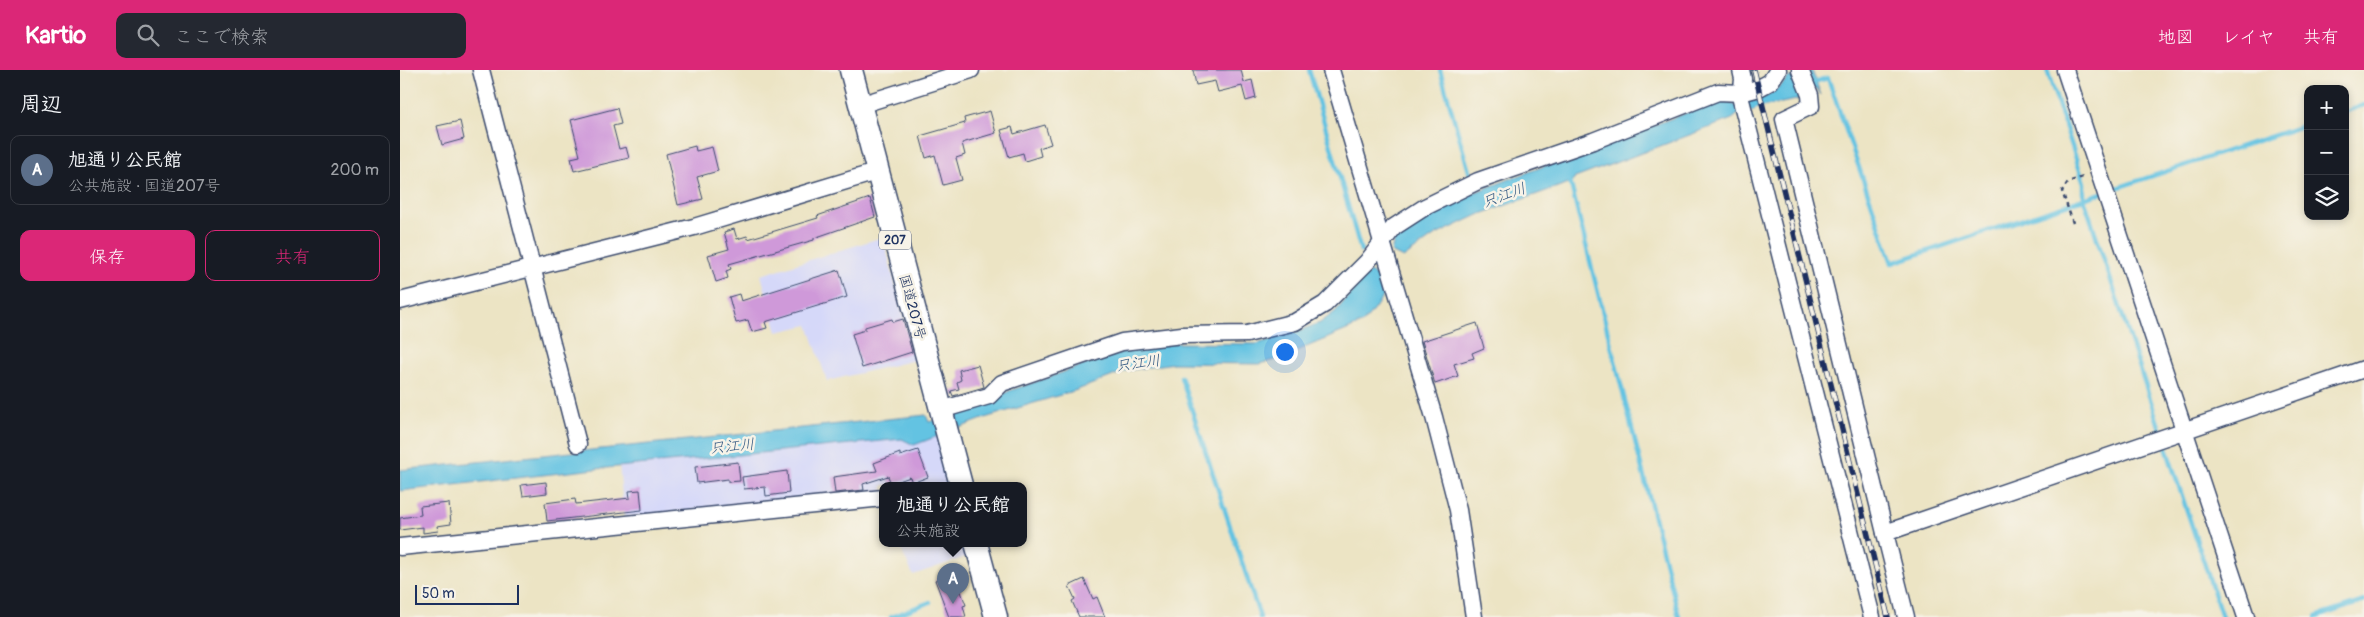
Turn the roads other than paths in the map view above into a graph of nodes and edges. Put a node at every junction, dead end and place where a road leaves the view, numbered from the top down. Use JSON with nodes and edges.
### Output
{"nodes":[{"id":1,"x":481,"y":70,"type":"edge"},
{"id":2,"x":851,"y":70,"type":"edge"},
{"id":3,"x":971,"y":70,"type":"edge"},
{"id":4,"x":1331,"y":70,"type":"edge"},
{"id":5,"x":1741,"y":70,"type":"edge"},
{"id":6,"x":1776,"y":70,"type":"edge"},
{"id":7,"x":2065,"y":70,"type":"edge"},
{"id":8,"x":1800,"y":71,"type":"edge"},
{"id":9,"x":1742,"y":102,"type":"junction"},
{"id":10,"x":860,"y":105,"type":"junction"},
{"id":11,"x":876,"y":172,"type":"junction"},
{"id":12,"x":1383,"y":250,"type":"junction"},
{"id":13,"x":532,"y":268,"type":"junction"},
{"id":14,"x":400,"y":302,"type":"edge"},
{"id":15,"x":2364,"y":369,"type":"edge"},
{"id":16,"x":941,"y":410,"type":"junction"},
{"id":17,"x":2170,"y":436,"type":"junction"},
{"id":18,"x":578,"y":444,"type":"dead end"},
{"id":19,"x":960,"y":482,"type":"edge"},
{"id":20,"x":879,"y":498,"type":"edge"},
{"id":21,"x":1885,"y":532,"type":"junction"},
{"id":22,"x":400,"y":547,"type":"edge"},
{"id":23,"x":977,"y":547,"type":"edge"},
{"id":24,"x":996,"y":617,"type":"edge"},
{"id":25,"x":1474,"y":617,"type":"edge"},
{"id":26,"x":1872,"y":617,"type":"edge"},
{"id":27,"x":1906,"y":617,"type":"edge"},
{"id":28,"x":2246,"y":617,"type":"edge"}],
"edges":[{"from":1,"to":13,"type":"street"},
{"from":2,"to":10,"type":"highway","name":"国道207号","number":"207"},
{"from":3,"to":10,"type":"street"},
{"from":4,"to":12,"type":"street"},
{"from":5,"to":9,"type":"street"},
{"from":6,"to":9,"type":"street"},
{"from":7,"to":17,"type":"street"},
{"from":8,"to":21,"type":"street"},
{"from":9,"to":12,"type":"street"},
{"from":9,"to":26,"type":"street"},
{"from":10,"to":11,"type":"highway","name":"国道207号","number":"207"},
{"from":11,"to":13,"type":"street"},
{"from":11,"to":16,"type":"highway","name":"国道207号","number":"207"},
{"from":12,"to":16,"type":"street"},
{"from":12,"to":25,"type":"street"},
{"from":13,"to":14,"type":"street"},
{"from":13,"to":18,"type":"street"},
{"from":15,"to":17,"type":"street"},
{"from":16,"to":19,"type":"highway","name":"国道207号","number":"207"},
{"from":17,"to":21,"type":"street"},
{"from":17,"to":28,"type":"street"},
{"from":20,"to":22,"type":"street"},
{"from":21,"to":27,"type":"street"},
{"from":23,"to":24,"type":"highway"}]}
